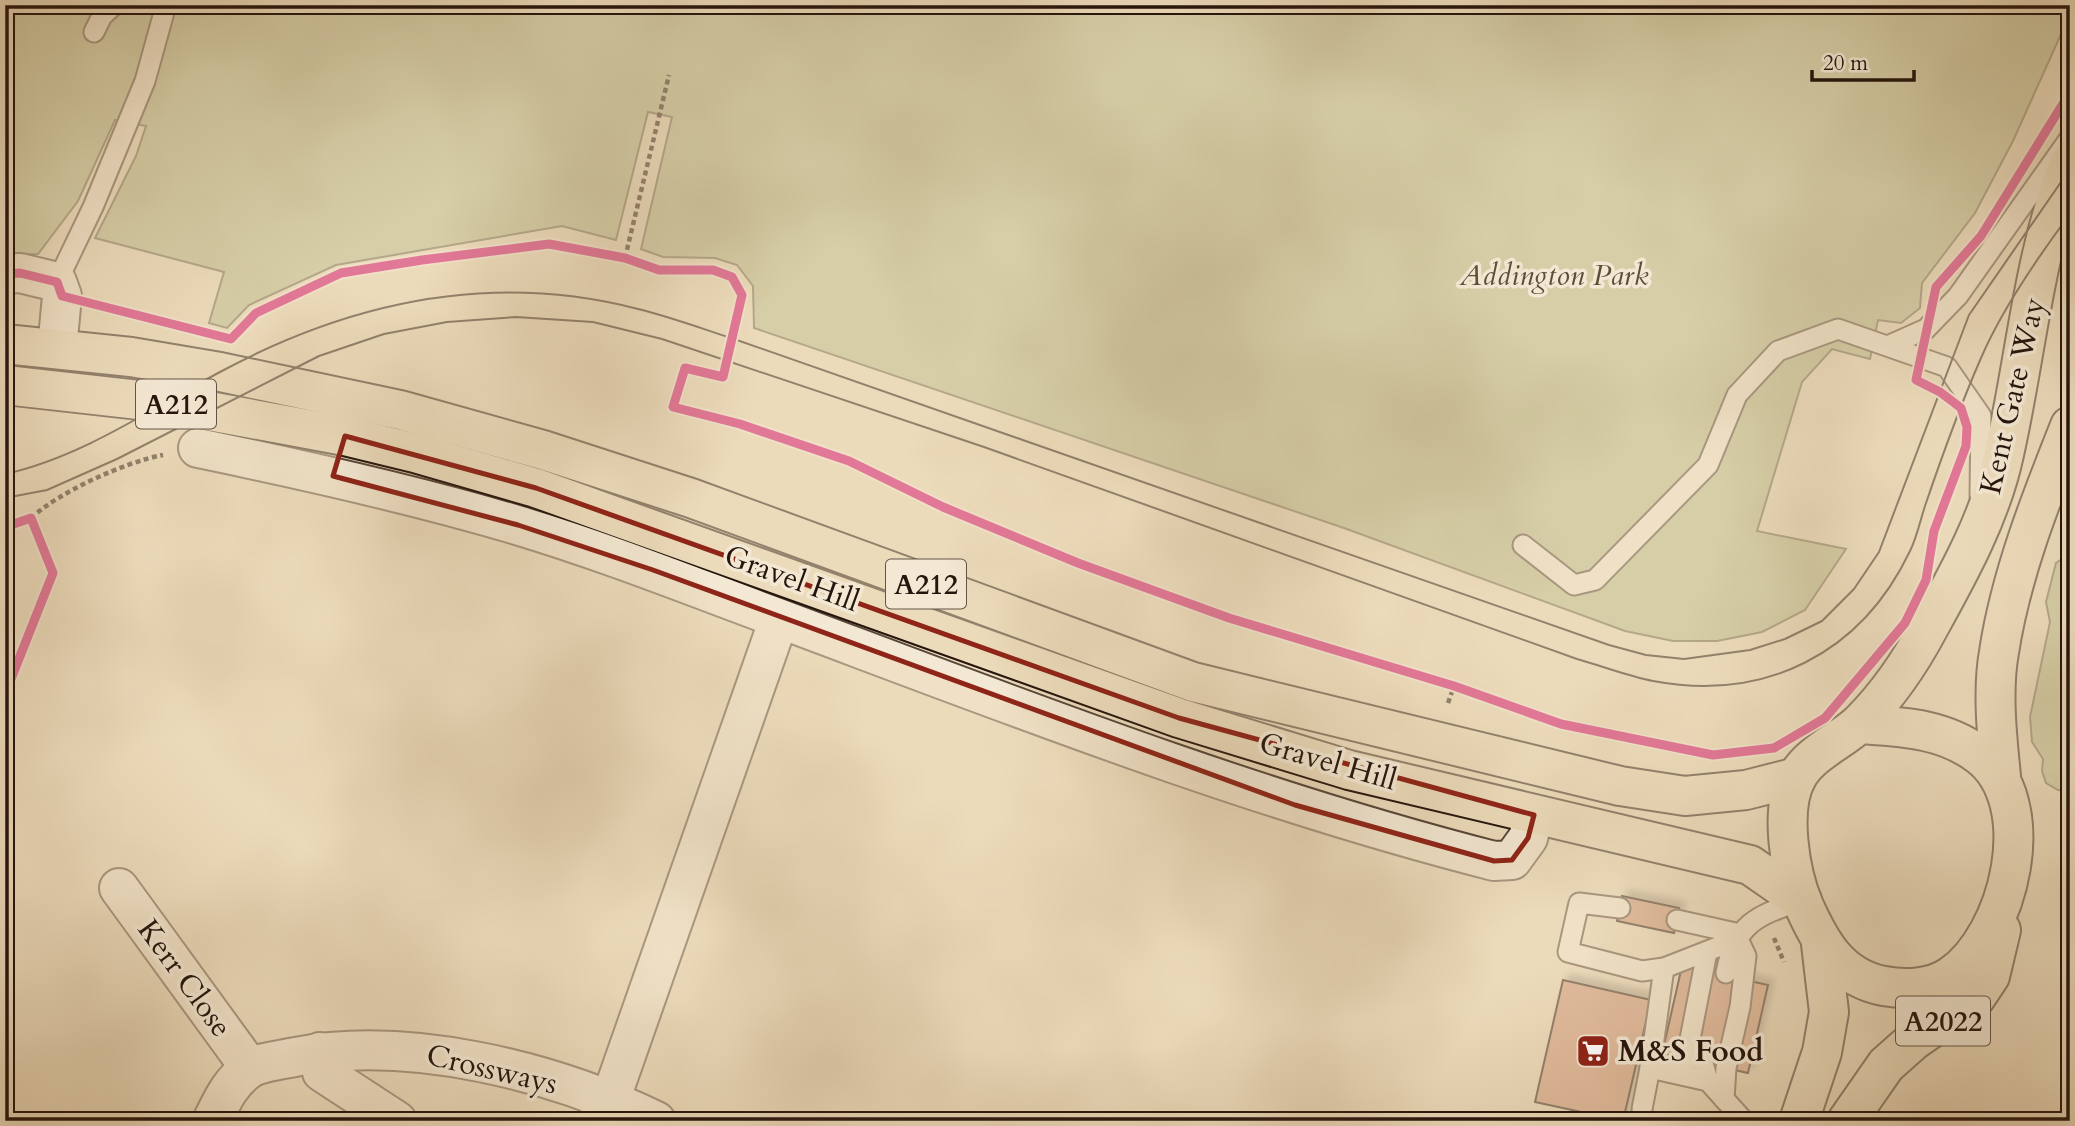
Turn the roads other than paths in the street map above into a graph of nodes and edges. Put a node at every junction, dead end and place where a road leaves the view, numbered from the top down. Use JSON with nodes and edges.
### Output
{"nodes":[{"id":1,"x":166,"y":5,"type":"edge"},
{"id":2,"x":2070,"y":138,"type":"edge"},
{"id":3,"x":2070,"y":162,"type":"edge"},
{"id":4,"x":5,"y":274,"type":"edge"},
{"id":5,"x":59,"y":289,"type":"junction"},
{"id":6,"x":5,"y":344,"type":"edge"},
{"id":7,"x":1890,"y":345,"type":"junction"},
{"id":8,"x":57,"y":349,"type":"junction"},
{"id":9,"x":5,"y":385,"type":"edge"},
{"id":10,"x":2070,"y":426,"type":"edge"},
{"id":11,"x":345,"y":436,"type":"junction"},
{"id":12,"x":198,"y":448,"type":"road end"},
{"id":13,"x":333,"y":476,"type":"junction"},
{"id":14,"x":1981,"y":525,"type":"junction"},
{"id":15,"x":1523,"y":545,"type":"dead end"},
{"id":16,"x":779,"y":618,"type":"junction"},
{"id":17,"x":1859,"y":724,"type":"junction"},
{"id":18,"x":2001,"y":776,"type":"junction"},
{"id":19,"x":1797,"y":777,"type":"junction"},
{"id":20,"x":1531,"y":826,"type":"junction"},
{"id":21,"x":119,"y":888,"type":"dead end"},
{"id":22,"x":1802,"y":901,"type":"junction"},
{"id":23,"x":2003,"y":903,"type":"junction"},
{"id":24,"x":1620,"y":908,"type":"dead end"},
{"id":25,"x":1677,"y":920,"type":"dead end"},
{"id":26,"x":1739,"y":937,"type":"junction"},
{"id":27,"x":1821,"y":944,"type":"junction"},
{"id":28,"x":1707,"y":952,"type":"junction"},
{"id":29,"x":1664,"y":968,"type":"junction"},
{"id":30,"x":1726,"y":973,"type":"dead end"},
{"id":31,"x":320,"y":1052,"type":"junction"},
{"id":32,"x":250,"y":1068,"type":"junction"},
{"id":33,"x":1650,"y":1068,"type":"junction"},
{"id":34,"x":1683,"y":1075,"type":"junction"},
{"id":35,"x":1724,"y":1098,"type":"junction"},
{"id":36,"x":1642,"y":1109,"type":"dead end"},
{"id":37,"x":604,"y":1110,"type":"edge"},
{"id":38,"x":212,"y":1121,"type":"edge"},
{"id":39,"x":397,"y":1121,"type":"edge"},
{"id":40,"x":656,"y":1121,"type":"edge"},
{"id":41,"x":1744,"y":1121,"type":"edge"},
{"id":42,"x":1799,"y":1121,"type":"edge"},
{"id":43,"x":1847,"y":1121,"type":"edge"}],
"edges":[{"from":1,"to":5,"type":"lane"},
{"from":2,"to":7,"type":"lane"},
{"from":3,"to":14,"type":"main road","name":"Kent Gate Way"},
{"from":4,"to":5,"type":"street"},
{"from":5,"to":8,"type":"street"},
{"from":6,"to":8,"type":"main road","name":"Gravel Hill","number":"A212"},
{"from":7,"to":14,"type":"lane"},
{"from":7,"to":15,"type":"lane"},
{"from":8,"to":19,"type":"main road","name":"Gravel Hill","number":"A212"},
{"from":9,"to":11,"type":"main road","name":"Gravel Hill","number":"A212"},
{"from":10,"to":18,"type":"main road","name":"Kent Gate Way"},
{"from":11,"to":13,"type":"street"},
{"from":11,"to":20,"type":"main road","name":"Gravel Hill","number":"A212"},
{"from":12,"to":13,"type":"street","name":"Gravel Hill"},
{"from":13,"to":16,"type":"street","name":"Gravel Hill"},
{"from":14,"to":17,"type":"main road","name":"Kent Gate Way"},
{"from":16,"to":20,"type":"street","name":"Gravel Hill"},
{"from":16,"to":37,"type":"street"},
{"from":17,"to":18,"type":"main road"},
{"from":17,"to":19,"type":"main road"},
{"from":18,"to":23,"type":"main road"},
{"from":19,"to":22,"type":"main road"},
{"from":20,"to":22,"type":"main road","name":"Gravel Hill","number":"A212"},
{"from":21,"to":32,"type":"street","name":"Kerr Close"},
{"from":22,"to":26,"type":"lane"},
{"from":22,"to":27,"type":"main road"},
{"from":23,"to":27,"type":"main road"},
{"from":23,"to":43,"type":"main road","number":"A2022"},
{"from":24,"to":29,"type":"lane"},
{"from":25,"to":26,"type":"lane"},
{"from":26,"to":28,"type":"lane"},
{"from":26,"to":30,"type":"lane"},
{"from":26,"to":35,"type":"lane"},
{"from":27,"to":42,"type":"main road"},
{"from":28,"to":29,"type":"lane"},
{"from":28,"to":34,"type":"lane"},
{"from":29,"to":33,"type":"lane"},
{"from":31,"to":32,"type":"street","name":"Crossways"},
{"from":31,"to":37,"type":"street","name":"Crossways"},
{"from":31,"to":39,"type":"street"},
{"from":32,"to":38,"type":"street"},
{"from":33,"to":34,"type":"lane"},
{"from":33,"to":36,"type":"lane"},
{"from":34,"to":35,"type":"lane"},
{"from":35,"to":41,"type":"lane"},
{"from":37,"to":40,"type":"street","name":"Crossways"}]}
